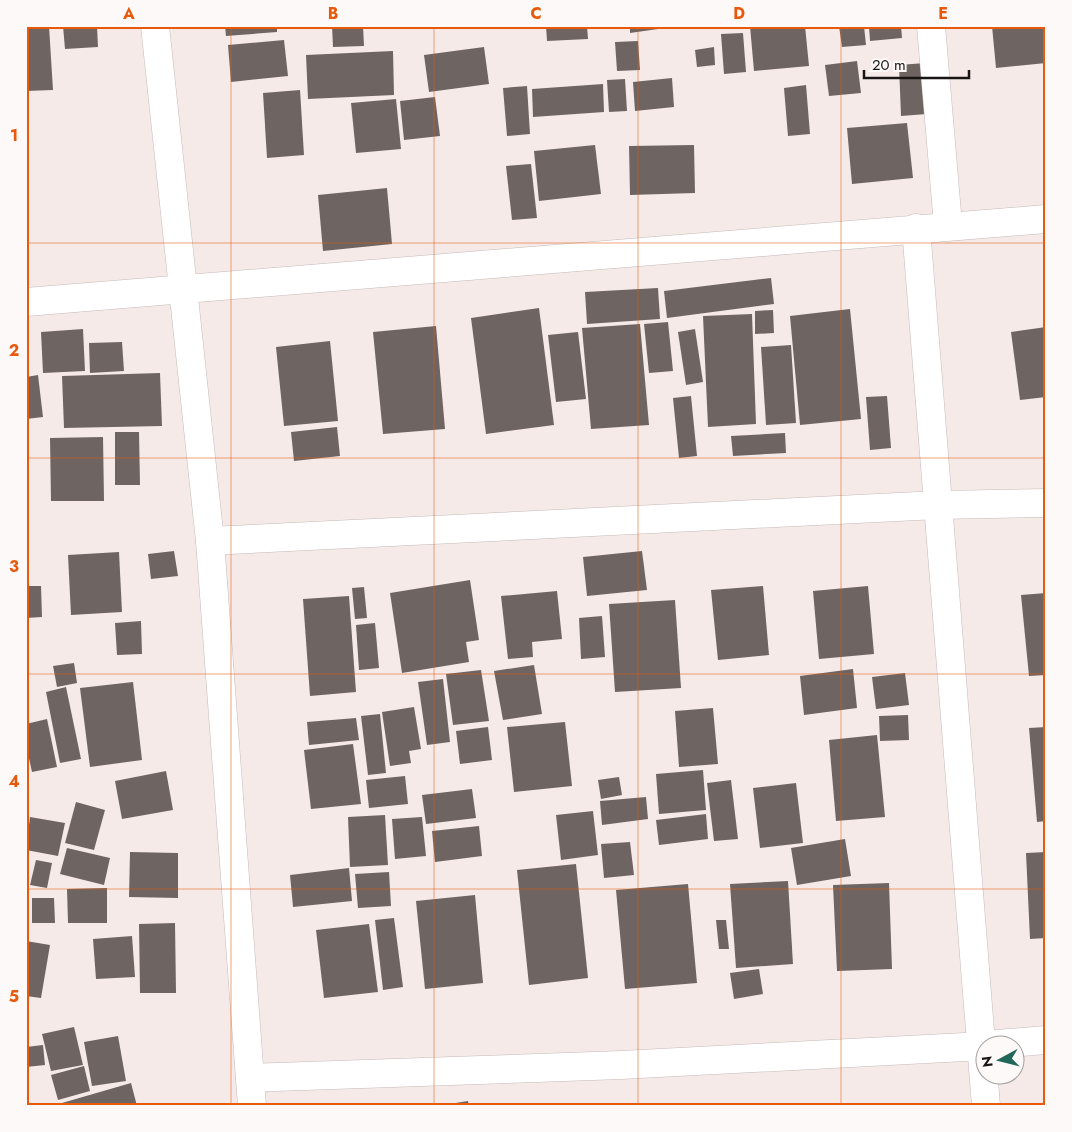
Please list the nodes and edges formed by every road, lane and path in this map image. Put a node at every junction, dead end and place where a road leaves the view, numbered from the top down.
1 (155, 26) edge
2 (931, 26) edge
3 (1046, 219) edge
4 (948, 225) junction
5 (916, 228) junction
6 (184, 288) junction
7 (26, 302) edge
8 (1046, 503) edge
9 (938, 505) junction
10 (210, 541) junction
11 (987, 1034) edge
12 (1046, 1040) edge
13 (1024, 1042) edge
14 (974, 1046) edge
15 (250, 1078) junction
16 (987, 1084) edge
17 (252, 1106) edge
18 (986, 1106) edge

1 - 6 street
2 - 4 street
3 - 4 street
4 - 5 street
5 - 6 street
5 - 9 street
6 - 7 street
6 - 10 street
8 - 9 street
9 - 10 street
9 - 11 street
10 - 15 street
12 - 13 street
14 - 15 street
15 - 17 street
16 - 18 street

